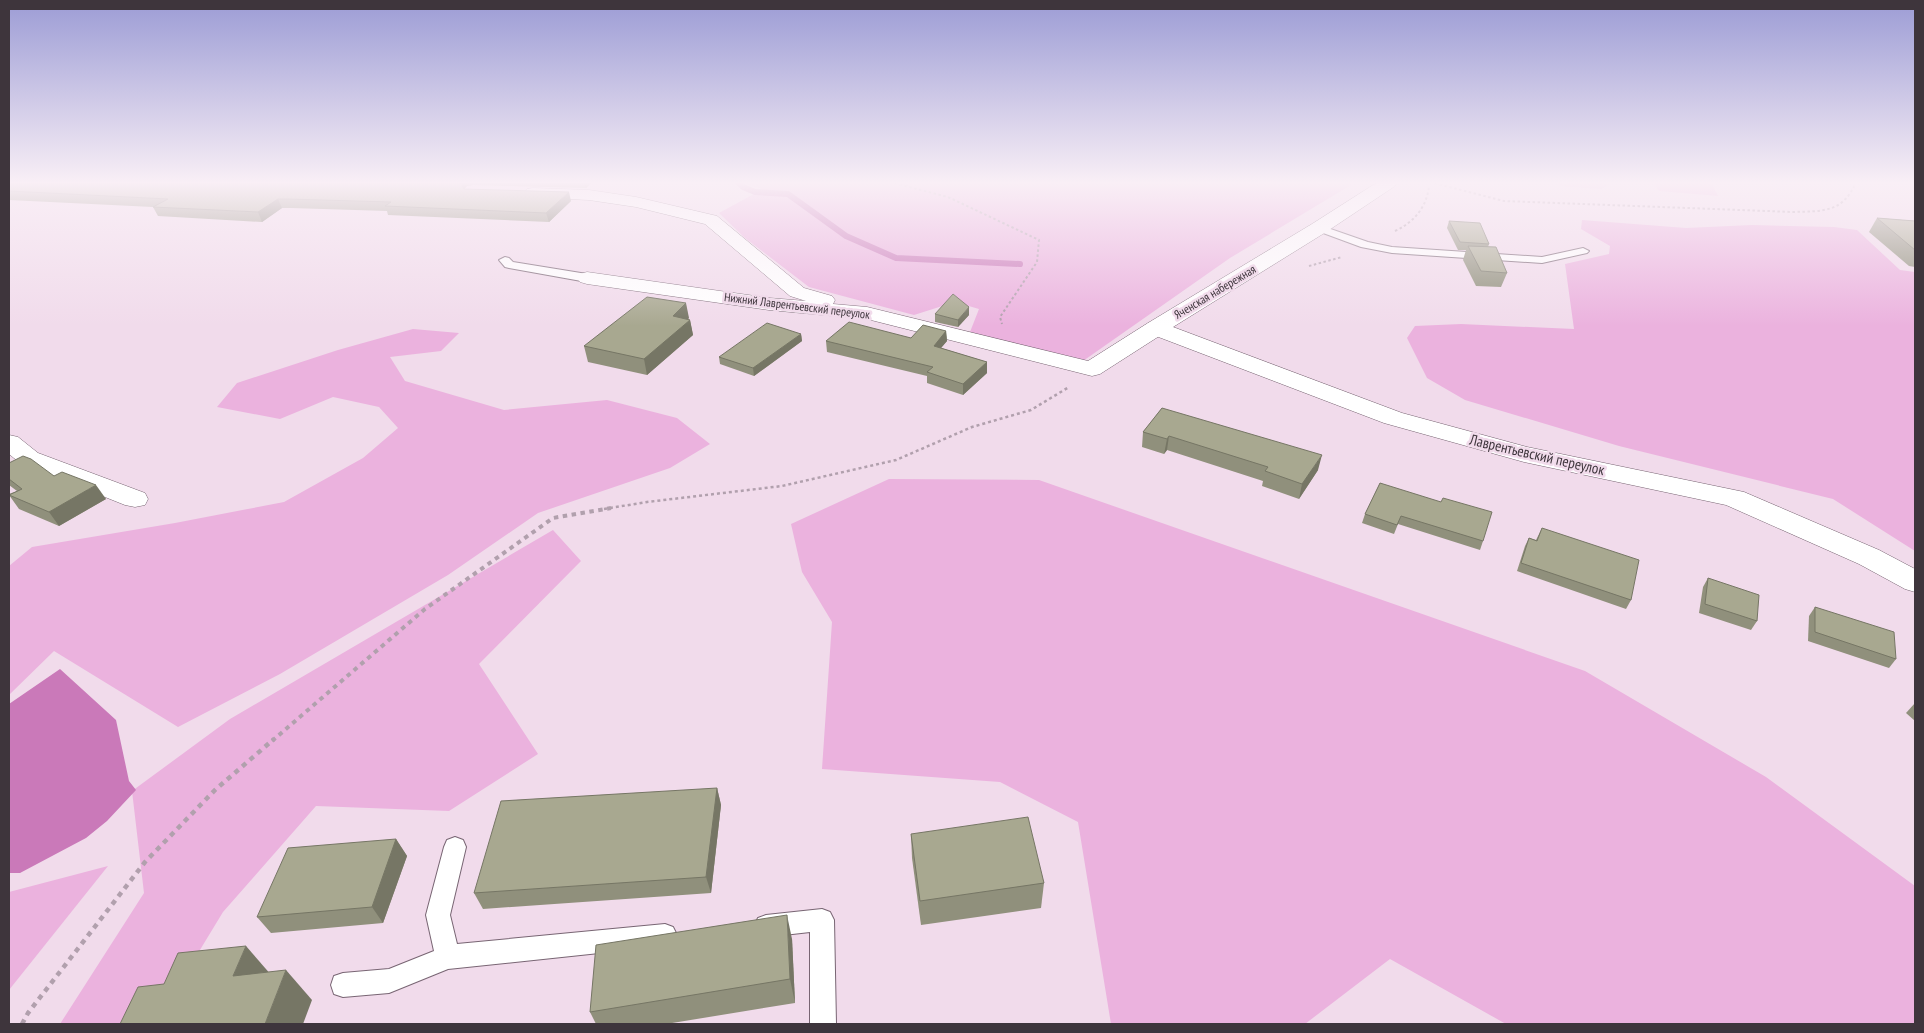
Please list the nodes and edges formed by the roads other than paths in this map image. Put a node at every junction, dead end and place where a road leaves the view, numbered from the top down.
1 (723, 230) edge
2 (1315, 230) edge
3 (1325, 230) edge
4 (1583, 251) dead end
5 (505, 260) dead end
6 (587, 278) joint
7 (867, 313) junction
8 (1156, 328) junction
9 (1092, 369) joint
10 (9, 442) edge
11 (136, 499) dead end
12 (1915, 582) edge
13 (455, 847) dead end
14 (743, 928) edge
15 (684, 934) edge
16 (448, 956) junction
17 (343, 985) dead end
18 (823, 1024) edge

1 - 7 street
2 - 8 street, Яченская набережная
3 - 4 lane
5 - 6 lane
6 - 7 street, Нижний Лаврентьевский переулок
7 - 9 street, Нижний Лаврентьевский переулок
8 - 9 street, Яченская набережная
8 - 12 street, Лаврентьевский переулок
10 - 11 street
13 - 16 lane
14 - 18 lane
15 - 16 lane
16 - 17 lane

